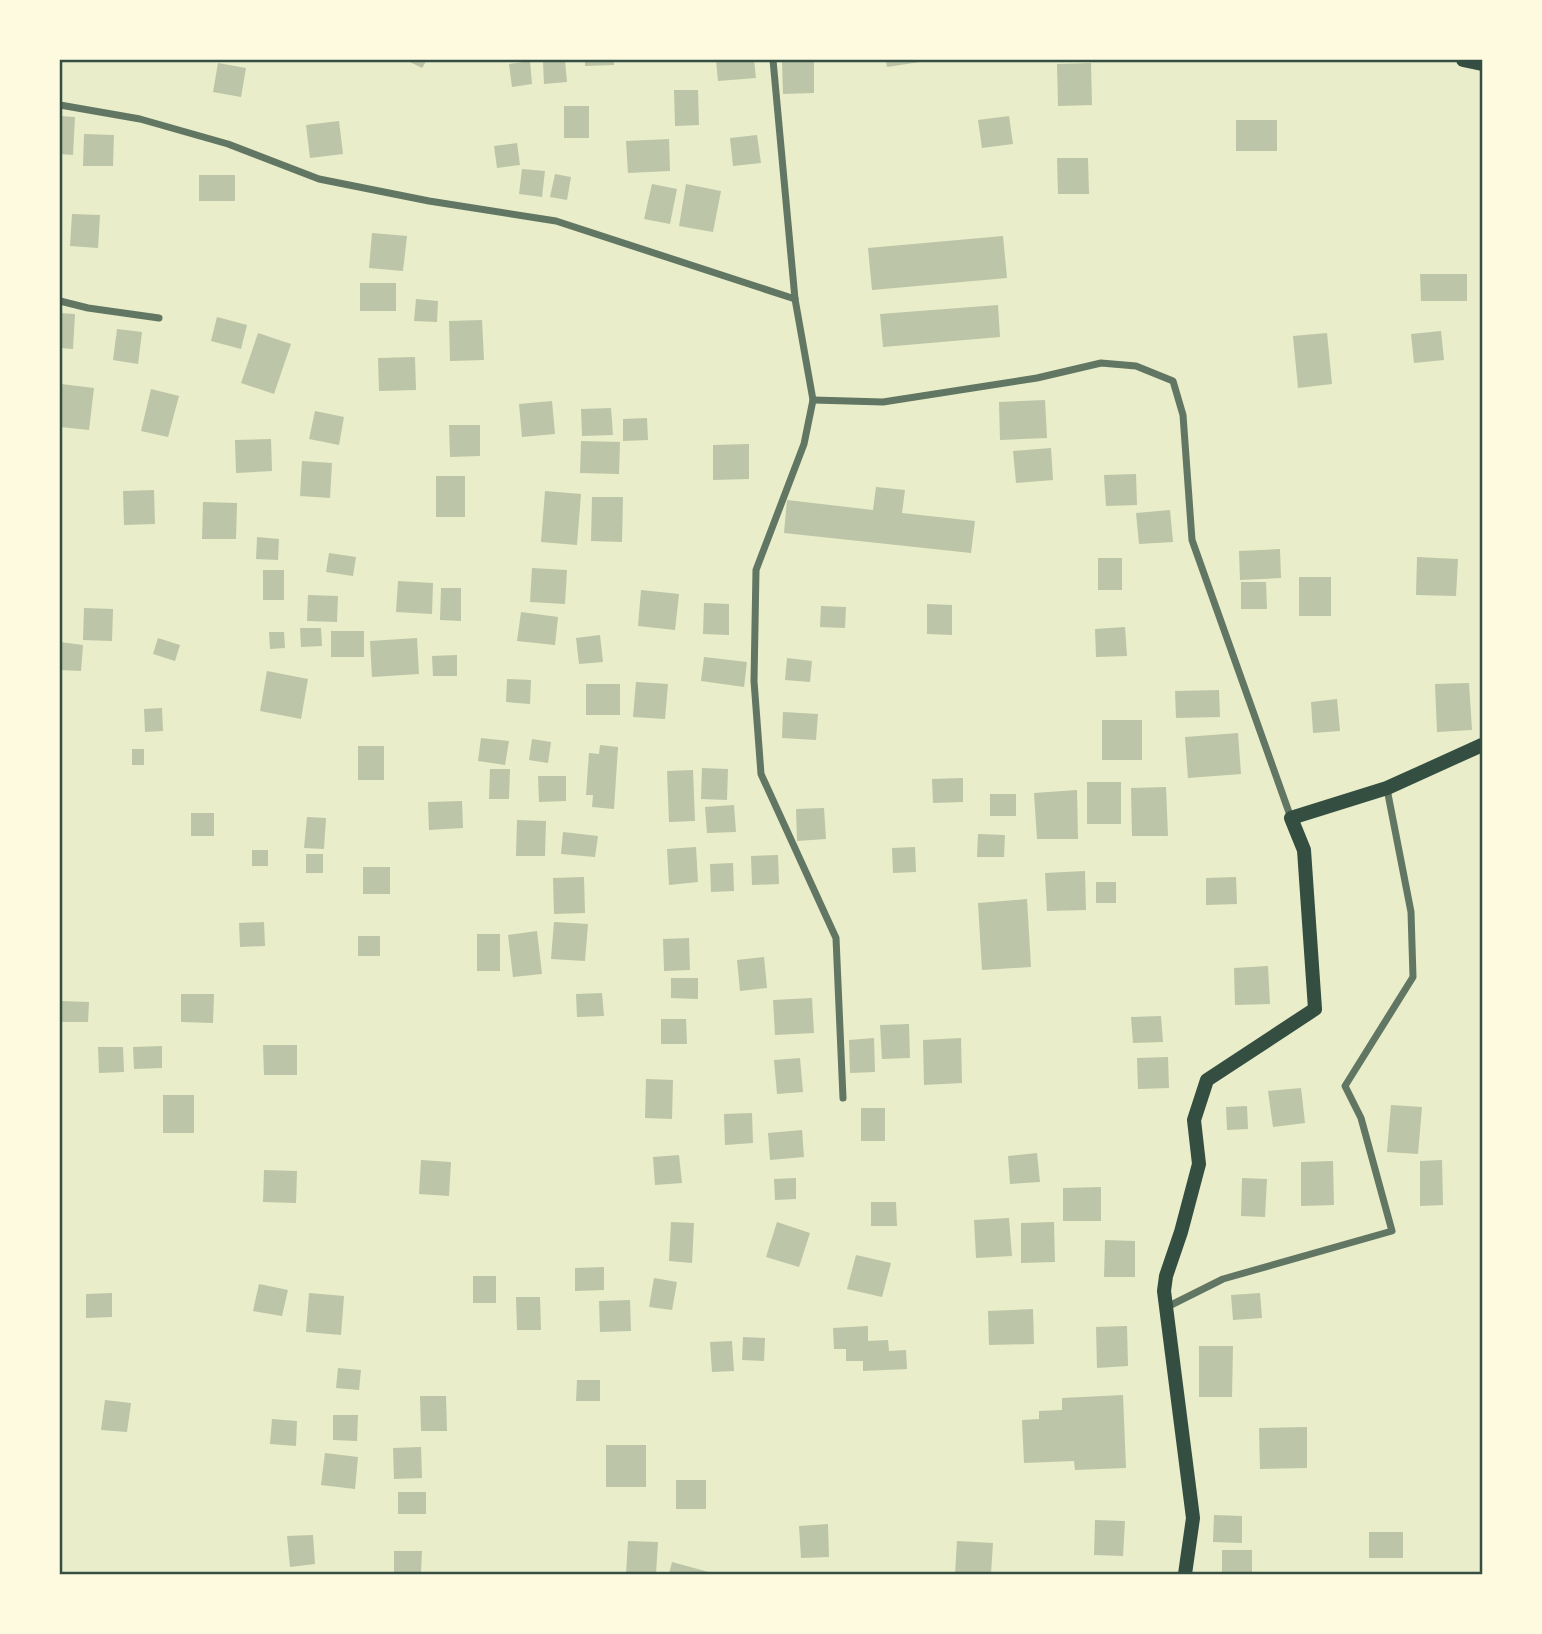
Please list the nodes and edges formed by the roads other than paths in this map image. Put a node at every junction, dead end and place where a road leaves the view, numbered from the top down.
1 (774, 60) edge
2 (1463, 60) edge
3 (1482, 64) edge
4 (60, 105) edge
5 (795, 299) junction
6 (60, 301) edge
7 (159, 318) dead end
8 (813, 400) junction
9 (1482, 745) edge
10 (1387, 788) junction
11 (1291, 818) junction
12 (843, 1098) dead end
13 (1167, 1307) junction
14 (1185, 1574) edge

1 - 5 street
2 - 3 main road
4 - 5 street
5 - 8 street
6 - 7 street
8 - 11 street
8 - 12 street
9 - 10 main road
10 - 11 main road
10 - 13 street
11 - 13 main road
13 - 14 main road

